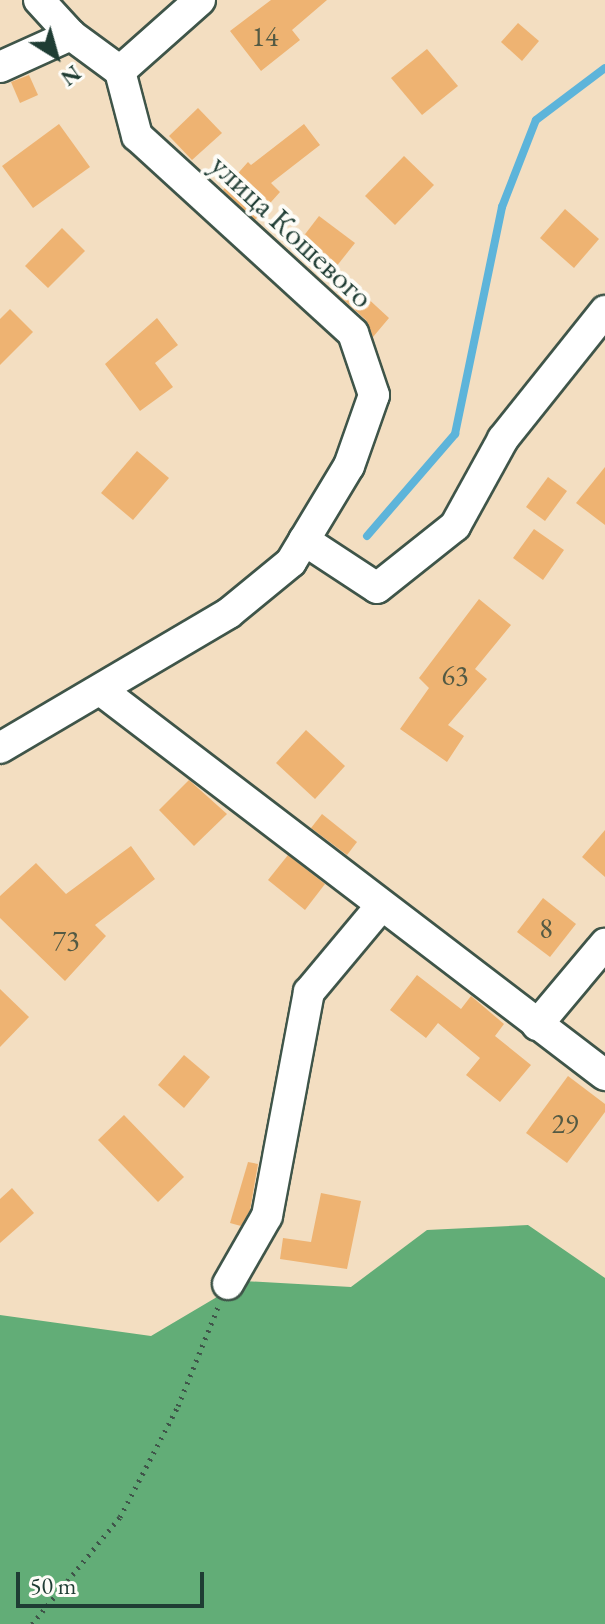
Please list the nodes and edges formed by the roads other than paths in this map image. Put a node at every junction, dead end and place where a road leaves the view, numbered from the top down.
1 (39, 0) edge
2 (200, 0) edge
3 (71, 35) junction
4 (0, 67) edge
5 (120, 71) junction
6 (605, 311) edge
7 (304, 540) junction
8 (102, 691) junction
9 (0, 748) edge
10 (381, 906) junction
11 (605, 944) edge
12 (537, 1025) junction
13 (605, 1075) edge
14 (228, 1284) road end

1 - 3 street
2 - 5 street
3 - 4 street
3 - 5 street
5 - 7 street, улица Кошевого
6 - 7 street
7 - 8 street, улица Кошевого
8 - 9 street, улица Кошевого
8 - 10 street
10 - 12 street
10 - 14 street
11 - 12 street
12 - 13 street

